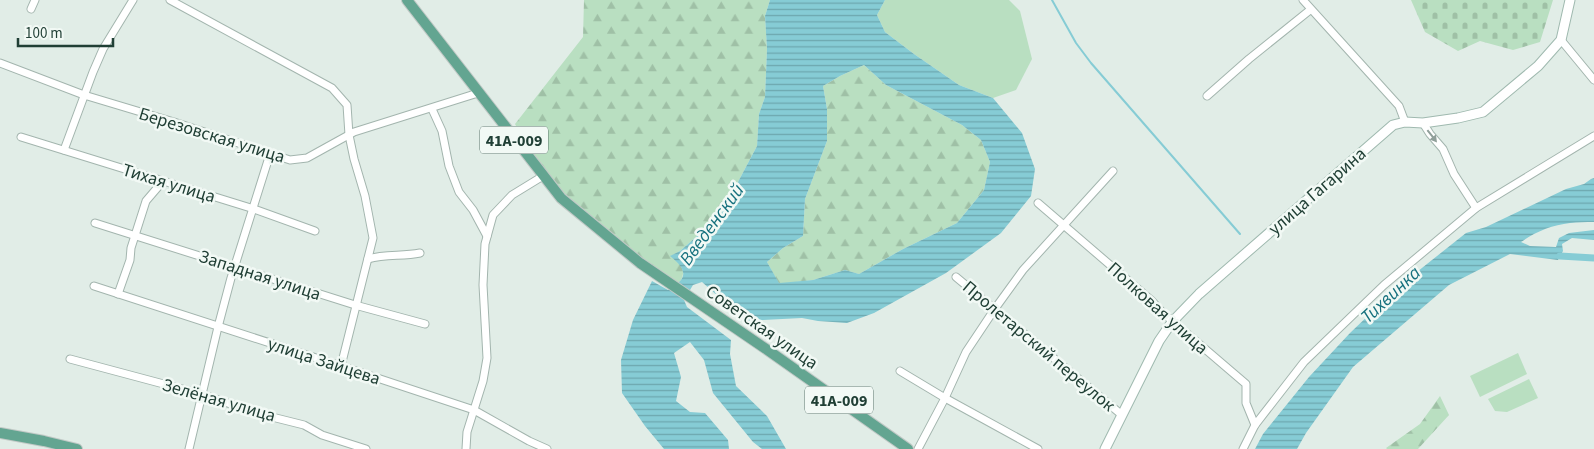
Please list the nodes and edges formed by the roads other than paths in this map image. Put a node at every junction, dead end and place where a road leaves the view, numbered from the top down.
1 (35, 0) edge
2 (133, 0) edge
3 (170, 0) edge
4 (407, 0) edge
5 (1303, 0) edge
6 (1570, 0) edge
7 (31, 10) dead end
8 (1310, 10) junction
9 (1560, 40) junction
10 (0, 63) edge
11 (1594, 80) edge
12 (478, 94) junction
13 (84, 96) junction
14 (1207, 96) dead end
15 (432, 109) junction
16 (1405, 122) junction
17 (1423, 123) junction
18 (349, 134) junction
19 (1594, 136) edge
20 (22, 137) dead end
21 (64, 150) junction
22 (270, 154) junction
23 (1113, 171) dead end
24 (542, 176) junction
25 (162, 181) junction
26 (1038, 203) dead end
27 (1476, 208) junction
28 (254, 209) junction
29 (95, 223) dead end
30 (1064, 225) junction
31 (315, 231) dead end
32 (135, 235) junction
33 (487, 236) junction
34 (420, 253) dead end
35 (368, 259) junction
36 (235, 266) junction
37 (956, 277) dead end
38 (94, 286) dead end
39 (118, 294) junction
40 (355, 305) junction
41 (994, 310) junction
42 (1172, 322) junction
43 (425, 324) dead end
44 (218, 327) junction
45 (70, 359) dead end
46 (341, 366) junction
47 (900, 371) dead end
48 (202, 394) junction
49 (945, 398) junction
50 (474, 410) junction
51 (1122, 415) junction
52 (1255, 425) junction
53 (0, 433) edge
54 (78, 449) edge
55 (189, 449) edge
56 (366, 449) edge
57 (466, 449) edge
58 (547, 449) edge
59 (908, 449) edge
60 (918, 449) edge
61 (1038, 449) edge
62 (1105, 449) edge
63 (1244, 449) edge

1 - 7 street
2 - 13 street
3 - 18 street
4 - 12 main road, Советская улица / 41А-009
5 - 8 street
6 - 9 street
8 - 14 street
8 - 16 street
9 - 11 street
9 - 17 street
10 - 13 street, Березовская улица
12 - 15 street, Березовская улица
12 - 24 main road, Советская улица / 41А-009
13 - 21 street
13 - 22 street, Березовская улица
15 - 18 street, Березовская улица
15 - 33 street
16 - 17 street
16 - 42 street, улица Гагарина
17 -> 27 street
18 - 22 street, Березовская улица
18 - 35 street
19 - 27 street
20 - 21 street, Тихая улица
21 - 25 street, Тихая улица
22 - 28 street
23 - 30 street
24 - 33 street
24 - 59 main road, Советская улица / 41А-009
25 - 28 street, Тихая улица
25 - 32 street
26 - 30 street, Полковая улица
27 - 52 street
28 - 31 street, Тихая улица
28 - 36 street
29 - 32 street, Западная улица
30 - 41 street
30 - 42 street, Полковая улица
32 - 36 street, Западная улица
32 - 39 street
33 - 50 street
34 - 35 street
35 - 40 street
36 - 40 street, Западная улица
36 - 44 street
37 - 41 street, Пролетарский переулок
38 - 39 street, улица Зайцева
39 - 44 street, улица Зайцева
40 - 43 street, Западная улица
40 - 46 street
41 - 49 street
41 - 51 street, Пролетарский переулок
42 - 51 street, улица Гагарина
42 - 52 street, Полковая улица
44 - 46 street, улица Зайцева
44 - 48 street
45 - 48 street, Зелёная улица
46 - 50 street, улица Зайцева
47 - 49 street
48 - 55 street
48 - 56 street, Зелёная улица
49 - 60 street
49 - 61 street
50 - 57 street
50 - 58 street, улица Зайцева
51 - 62 street, улица Гагарина
52 - 63 street
53 - 54 main road

